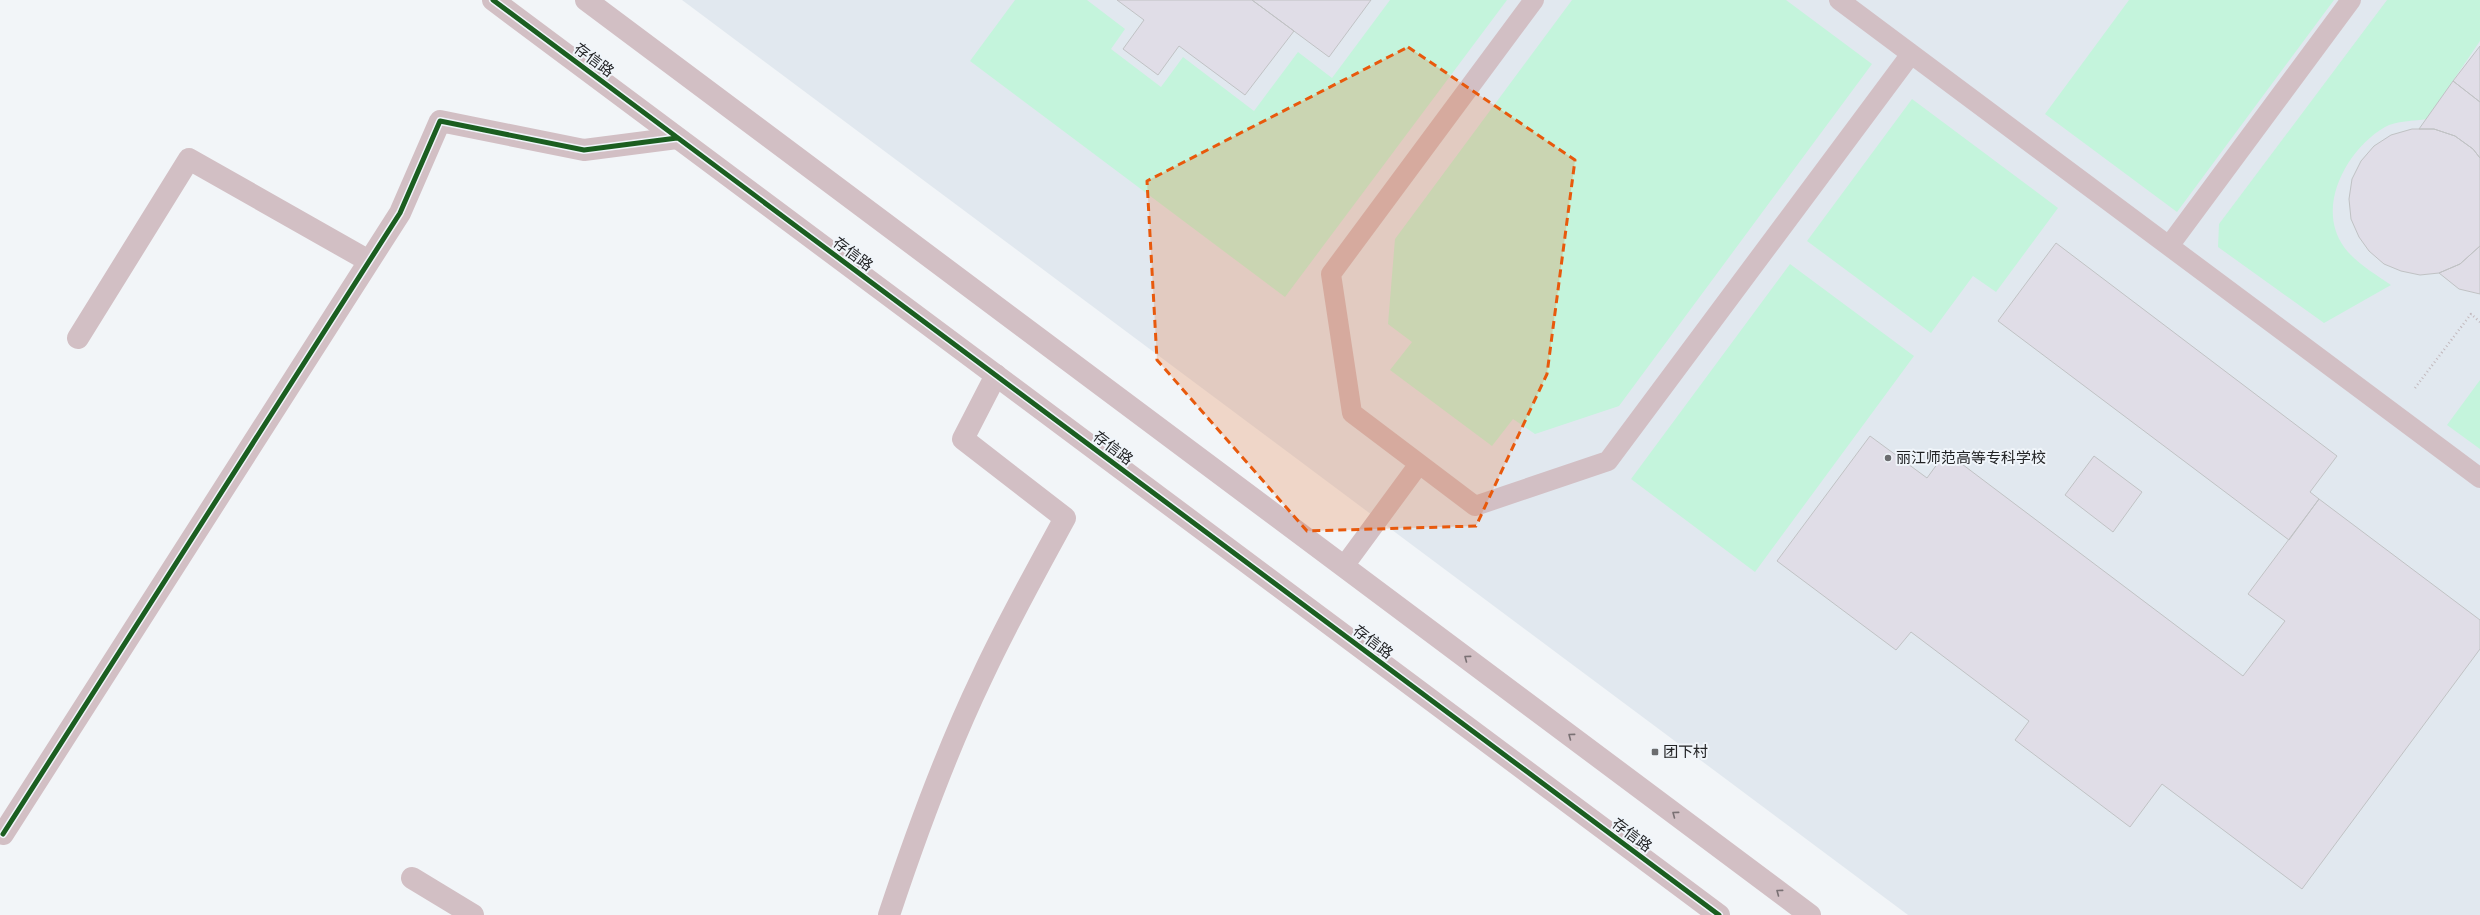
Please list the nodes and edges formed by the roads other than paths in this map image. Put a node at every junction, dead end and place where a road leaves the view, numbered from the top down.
1 (493, 0) edge
2 (586, 0) edge
3 (1534, 0) edge
4 (1839, 0) edge
5 (2351, 0) edge
6 (1911, 54) junction
7 (677, 138) junction
8 (2169, 246) junction
9 (369, 261) junction
10 (78, 338) dead end
11 (996, 375) junction
12 (1419, 464) junction
13 (2480, 478) edge
14 (1344, 566) junction
15 (3, 834) dead end
16 (412, 878) dead end
17 (473, 915) edge
18 (889, 915) edge
19 (1719, 915) edge
20 (1810, 915) edge

1 - 7 street, 存信路
2 - 14 street
3 - 12 lane
4 - 6 lane
5 - 8 lane
6 - 8 lane
6 - 12 lane
7 - 9 street
7 - 11 street, 存信路
8 - 13 lane
9 - 10 street
9 - 15 street
11 - 18 street
11 - 19 street, 存信路
12 - 14 lane
20 -> 14 street
16 - 17 street

